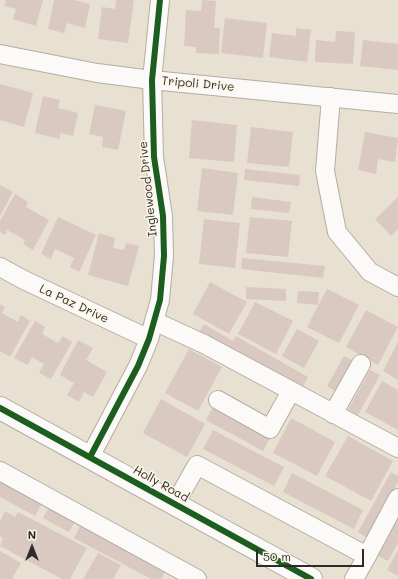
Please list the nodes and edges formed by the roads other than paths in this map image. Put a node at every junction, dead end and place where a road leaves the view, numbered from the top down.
1 (160, 0) edge
2 (0, 54) edge
3 (152, 80) junction
4 (331, 96) junction
5 (398, 104) edge
6 (0, 267) edge
7 (398, 287) edge
8 (154, 321) junction
9 (149, 339) junction
10 (361, 364) dead end
11 (291, 391) junction
12 (218, 400) dead end
13 (0, 408) edge
14 (333, 414) junction
15 (398, 448) edge
16 (90, 457) junction
17 (0, 471) edge
18 (398, 498) edge
19 (175, 504) junction
20 (367, 556) junction
21 (190, 577) edge
22 (311, 579) edge
23 (354, 579) edge

1 - 3 street, Inglewood Drive
2 - 3 street, Tripoli Drive
3 - 4 street, Tripoli Drive
3 - 8 street, Inglewood Drive
4 - 5 street, Tripoli Drive
4 - 7 street
6 - 9 street, La Paz Drive
8 - 9 street, Inglewood Drive
8 - 11 street
9 - 16 street, Inglewood Drive
10 - 14 street
11 - 12 street
11 - 14 street
13 - 16 main road, Holly Road
14 - 15 street
16 - 19 main road, Holly Road
17 - 21 street
18 - 20 street
19 - 20 street
19 - 22 main road, Holly Road
20 - 23 street

